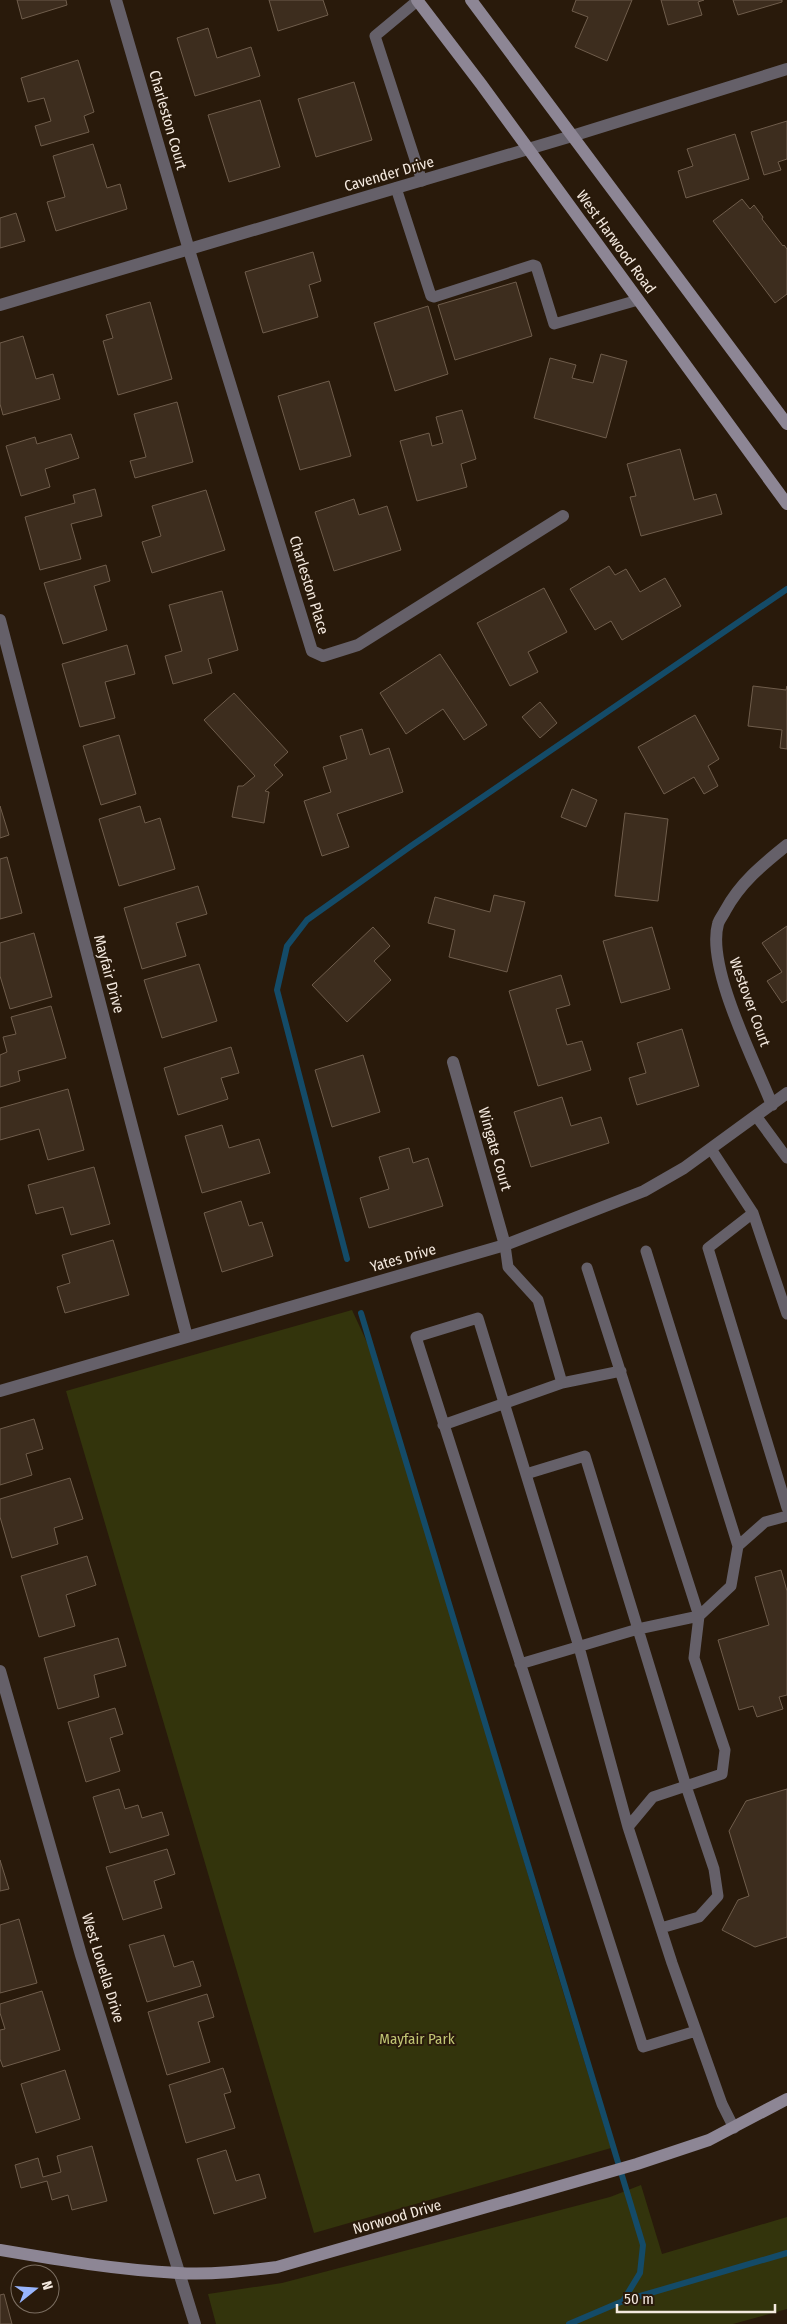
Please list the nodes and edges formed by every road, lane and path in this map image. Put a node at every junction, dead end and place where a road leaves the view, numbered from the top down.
1 (116, 0) edge
2 (417, 0) edge
3 (471, 0) edge
4 (787, 69) edge
5 (572, 136) junction
6 (529, 149) junction
7 (422, 181) junction
8 (396, 188) junction
9 (190, 250) junction
10 (638, 300) junction
11 (0, 306) edge
12 (787, 424) edge
13 (787, 504) edge
14 (564, 516) dead end
15 (0, 620) edge
16 (787, 845) edge
17 (453, 1062) dead end
18 (787, 1093) edge
19 (772, 1105) junction
20 (756, 1116) junction
21 (711, 1149) junction
22 (787, 1158) edge
23 (753, 1213) junction
24 (505, 1245) junction
25 (646, 1251) dead end
26 (587, 1268) dead end
27 (787, 1314) edge
28 (187, 1337) junction
29 (621, 1371) junction
30 (562, 1383) junction
31 (0, 1391) edge
32 (503, 1404) junction
33 (443, 1425) junction
34 (526, 1474) junction
35 (787, 1508) edge
36 (787, 1516) edge
37 (738, 1546) junction
38 (699, 1616) junction
39 (638, 1629) junction
40 (579, 1646) junction
41 (520, 1664) junction
42 (0, 1671) edge
43 (686, 1786) junction
44 (628, 1827) junction
45 (661, 1928) junction
46 (696, 2031) junction
47 (787, 2099) edge
48 (734, 2128) junction
49 (0, 2250) edge
50 (179, 2273) junction
51 (195, 2324) edge

1 - 9 street, Charleston Court
2 - 6 main road, West Harwood Road
2 - 7 lane
3 - 5 main road, West Harwood Road
4 - 5 street, Cavender Drive
5 - 6 street, Cavender Drive
5 - 12 main road, West Harwood Road
6 - 7 street, Cavender Drive
6 - 10 main road, West Harwood Road
7 - 8 street, Cavender Drive
8 - 9 street, Cavender Drive
8 - 10 lane
9 - 11 street, Cavender Drive
9 - 14 street, Charleston Place
10 - 13 main road, West Harwood Road
15 - 28 street, Mayfair Drive
16 - 19 street, Westover Court
17 - 24 street, Wingate Court
18 - 19 street, Yates Drive
19 - 20 street, Yates Drive
20 - 21 street, Yates Drive
20 - 22 lane
21 - 23 lane
21 - 24 street, Yates Drive
23 - 27 lane
23 - 35 lane
24 - 28 street, Yates Drive
24 - 30 lane
25 - 37 lane
26 - 29 lane
28 - 31 street, Yates Drive
29 - 30 lane
29 - 38 lane
30 - 32 lane
32 - 33 lane
32 - 33 lane
32 - 34 lane
33 - 41 lane
34 - 39 lane
34 - 40 lane
36 - 37 lane
37 - 38 lane
38 - 39 lane
38 - 43 lane
39 - 40 lane
39 - 43 lane
40 - 41 lane
40 - 44 lane
41 - 46 lane
42 - 50 street, West Louella Drive
43 - 44 lane
43 - 45 lane
44 - 45 lane
45 - 46 lane
46 - 48 lane
47 - 48 main road, Norwood Drive
48 - 50 main road, Norwood Drive
49 - 50 main road, Norwood Drive
50 - 51 street, West Louella Drive

